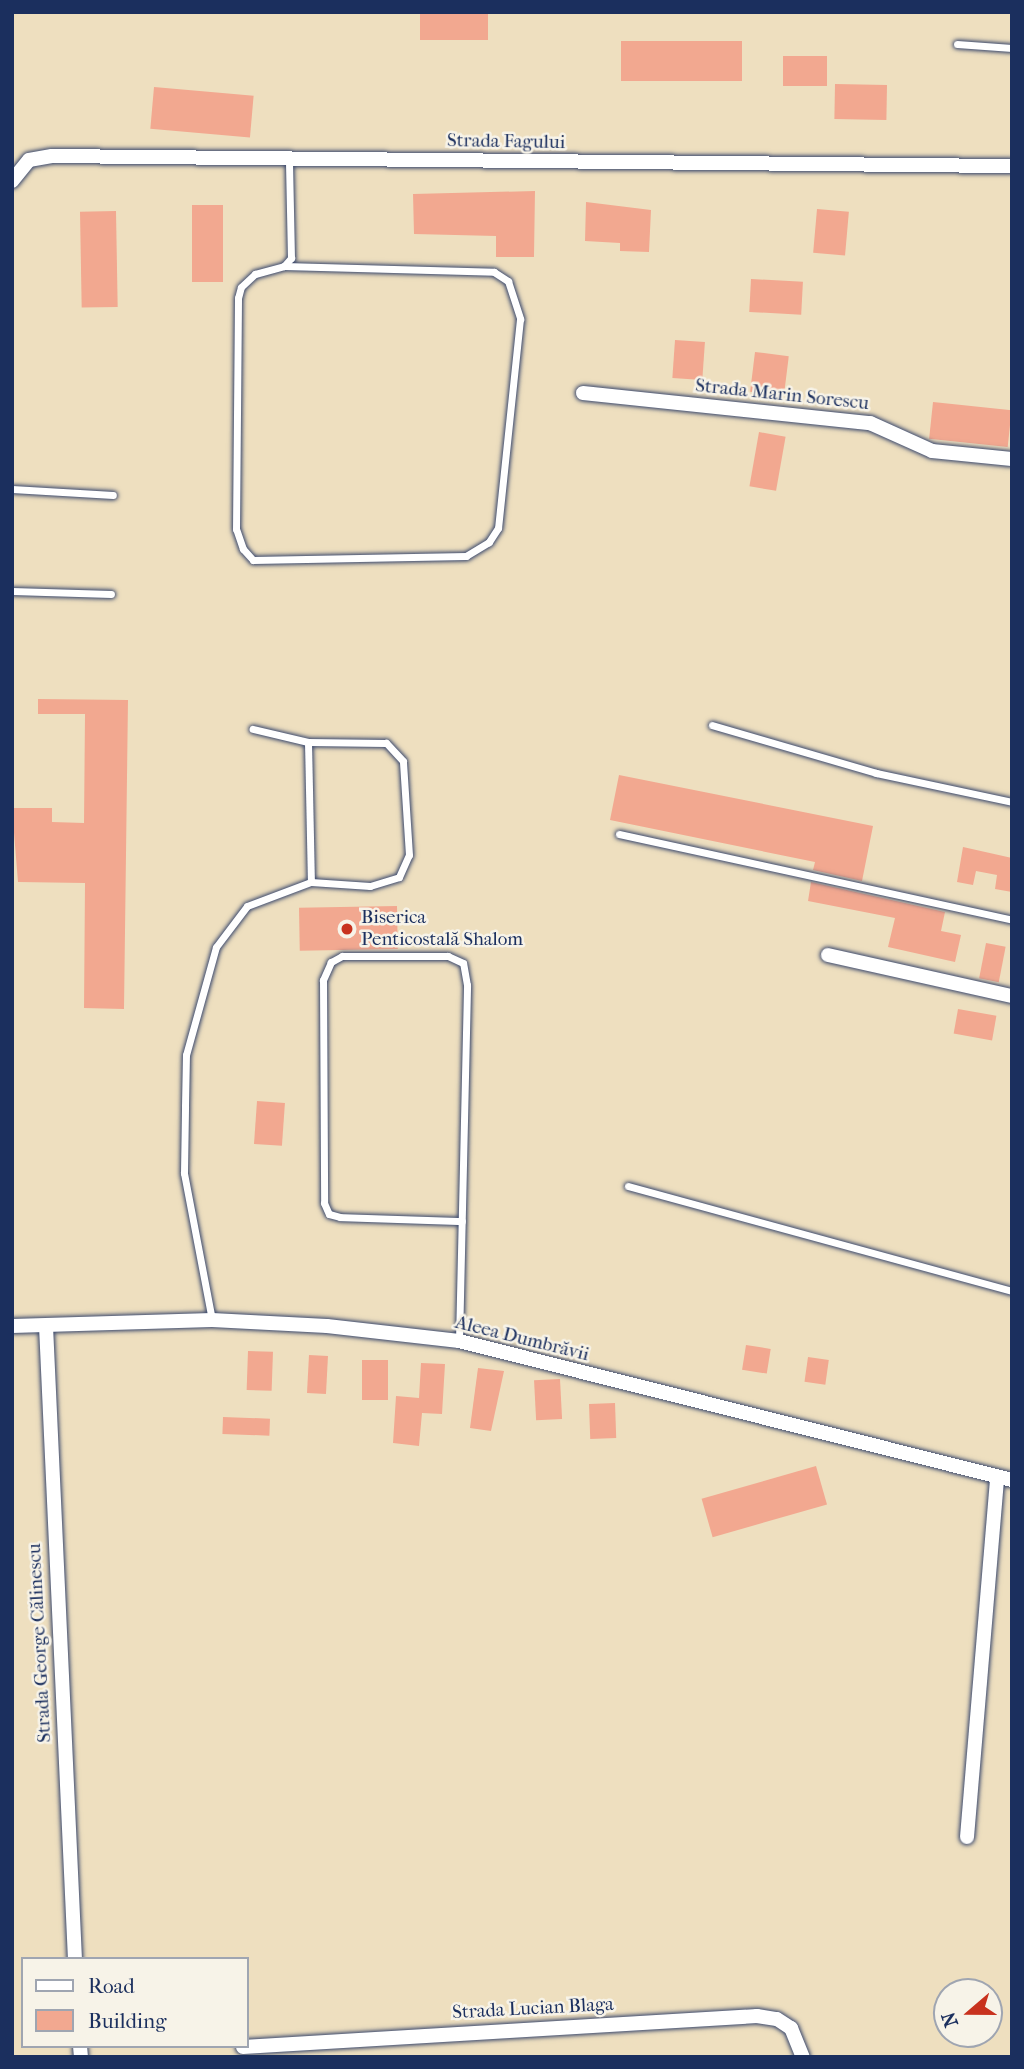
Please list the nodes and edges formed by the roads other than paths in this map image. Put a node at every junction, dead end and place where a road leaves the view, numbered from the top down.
1 (957, 44) dead end
2 (1012, 48) edge
3 (289, 158) junction
4 (1012, 166) edge
5 (12, 181) edge
6 (284, 266) junction
7 (583, 393) dead end
8 (1012, 459) edge
9 (12, 489) edge
10 (113, 495) dead end
11 (12, 591) edge
12 (111, 594) dead end
13 (712, 725) dead end
14 (253, 729) dead end
15 (308, 742) junction
16 (1012, 802) edge
17 (619, 834) dead end
18 (311, 882) junction
19 (1012, 920) edge
20 (828, 955) dead end
21 (1012, 996) edge
22 (628, 1186) dead end
23 (462, 1221) junction
24 (1012, 1291) edge
25 (212, 1320) junction
26 (12, 1326) edge
27 (46, 1326) junction
28 (459, 1341) junction
29 (1004, 1478) edge
30 (967, 1837) dead end
31 (75, 1957) edge
32 (248, 2047) edge
33 (803, 2057) edge

1 - 2 lane
3 - 4 street, Strada Fagului
3 - 5 street, Strada Fagului
3 - 6 lane
6 - 6 lane
7 - 8 street, Strada Marin Sorescu
9 - 10 lane
11 - 12 lane
13 - 16 lane
14 - 15 lane
15 - 18 lane
15 - 18 lane
17 - 19 lane
18 - 25 lane
20 - 21 street
22 - 24 lane
23 - 23 lane
23 - 28 lane
25 - 27 street, Aleea Dumbrăvii
25 - 28 street, Aleea Dumbrăvii
26 - 27 street, Aleea Dumbrăvii
27 - 31 street, Strada George Călinescu
28 - 29 street, Aleea Dumbrăvii
29 - 30 street
32 - 33 street, Strada Lucian Blaga

